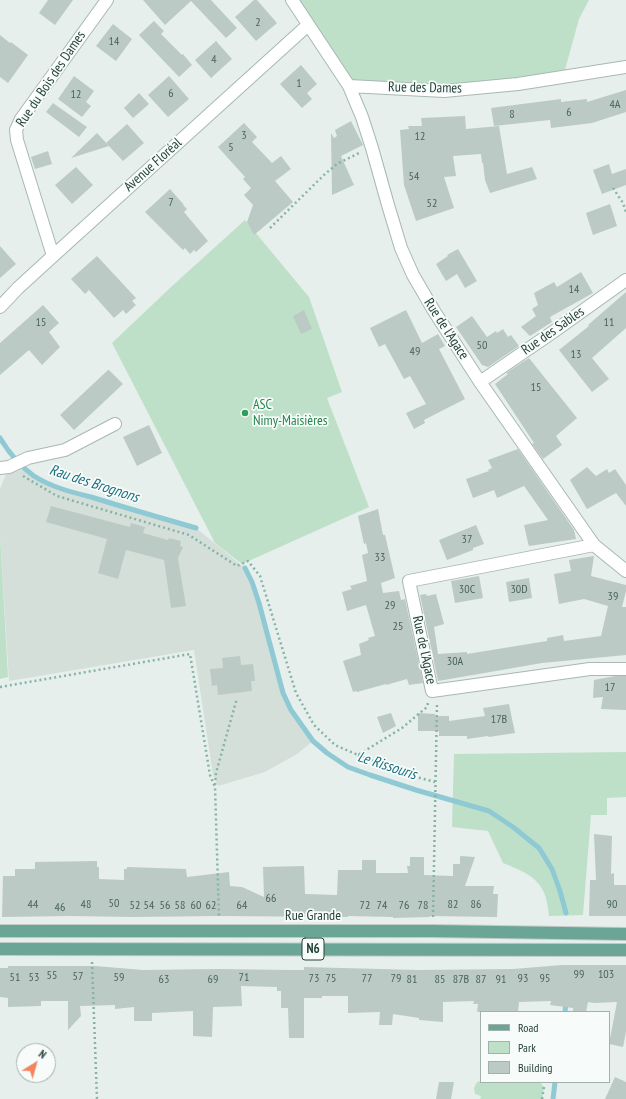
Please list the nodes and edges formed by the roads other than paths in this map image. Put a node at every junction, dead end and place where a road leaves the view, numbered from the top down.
1 (107, 0) edge
2 (292, 0) edge
3 (308, 25) junction
4 (626, 67) edge
5 (349, 86) junction
6 (52, 256) junction
7 (626, 280) edge
8 (0, 307) edge
9 (480, 382) junction
10 (115, 424) dead end
11 (4, 467) edge
12 (594, 545) junction
13 (625, 569) edge
14 (626, 669) edge
15 (0, 930) edge
16 (626, 934) edge
17 (0, 949) edge
18 (626, 950) edge

1 - 6 street, Rue du Bois des Dames
2 - 3 street
3 - 5 street
3 - 6 street, Avenue Floréal
4 - 5 street, Rue des Dames
5 - 9 street, Rue de l'Agace
6 - 8 street, Avenue Floréal
7 - 9 street, Rue des Sables
9 - 12 street, Rue de l'Agace
10 - 11 street
12 - 13 street, Rue de l'Agace
12 - 14 street, Rue de l'Agace
15 - 16 main road, Rue Grande / N6
17 - 18 main road, N6

